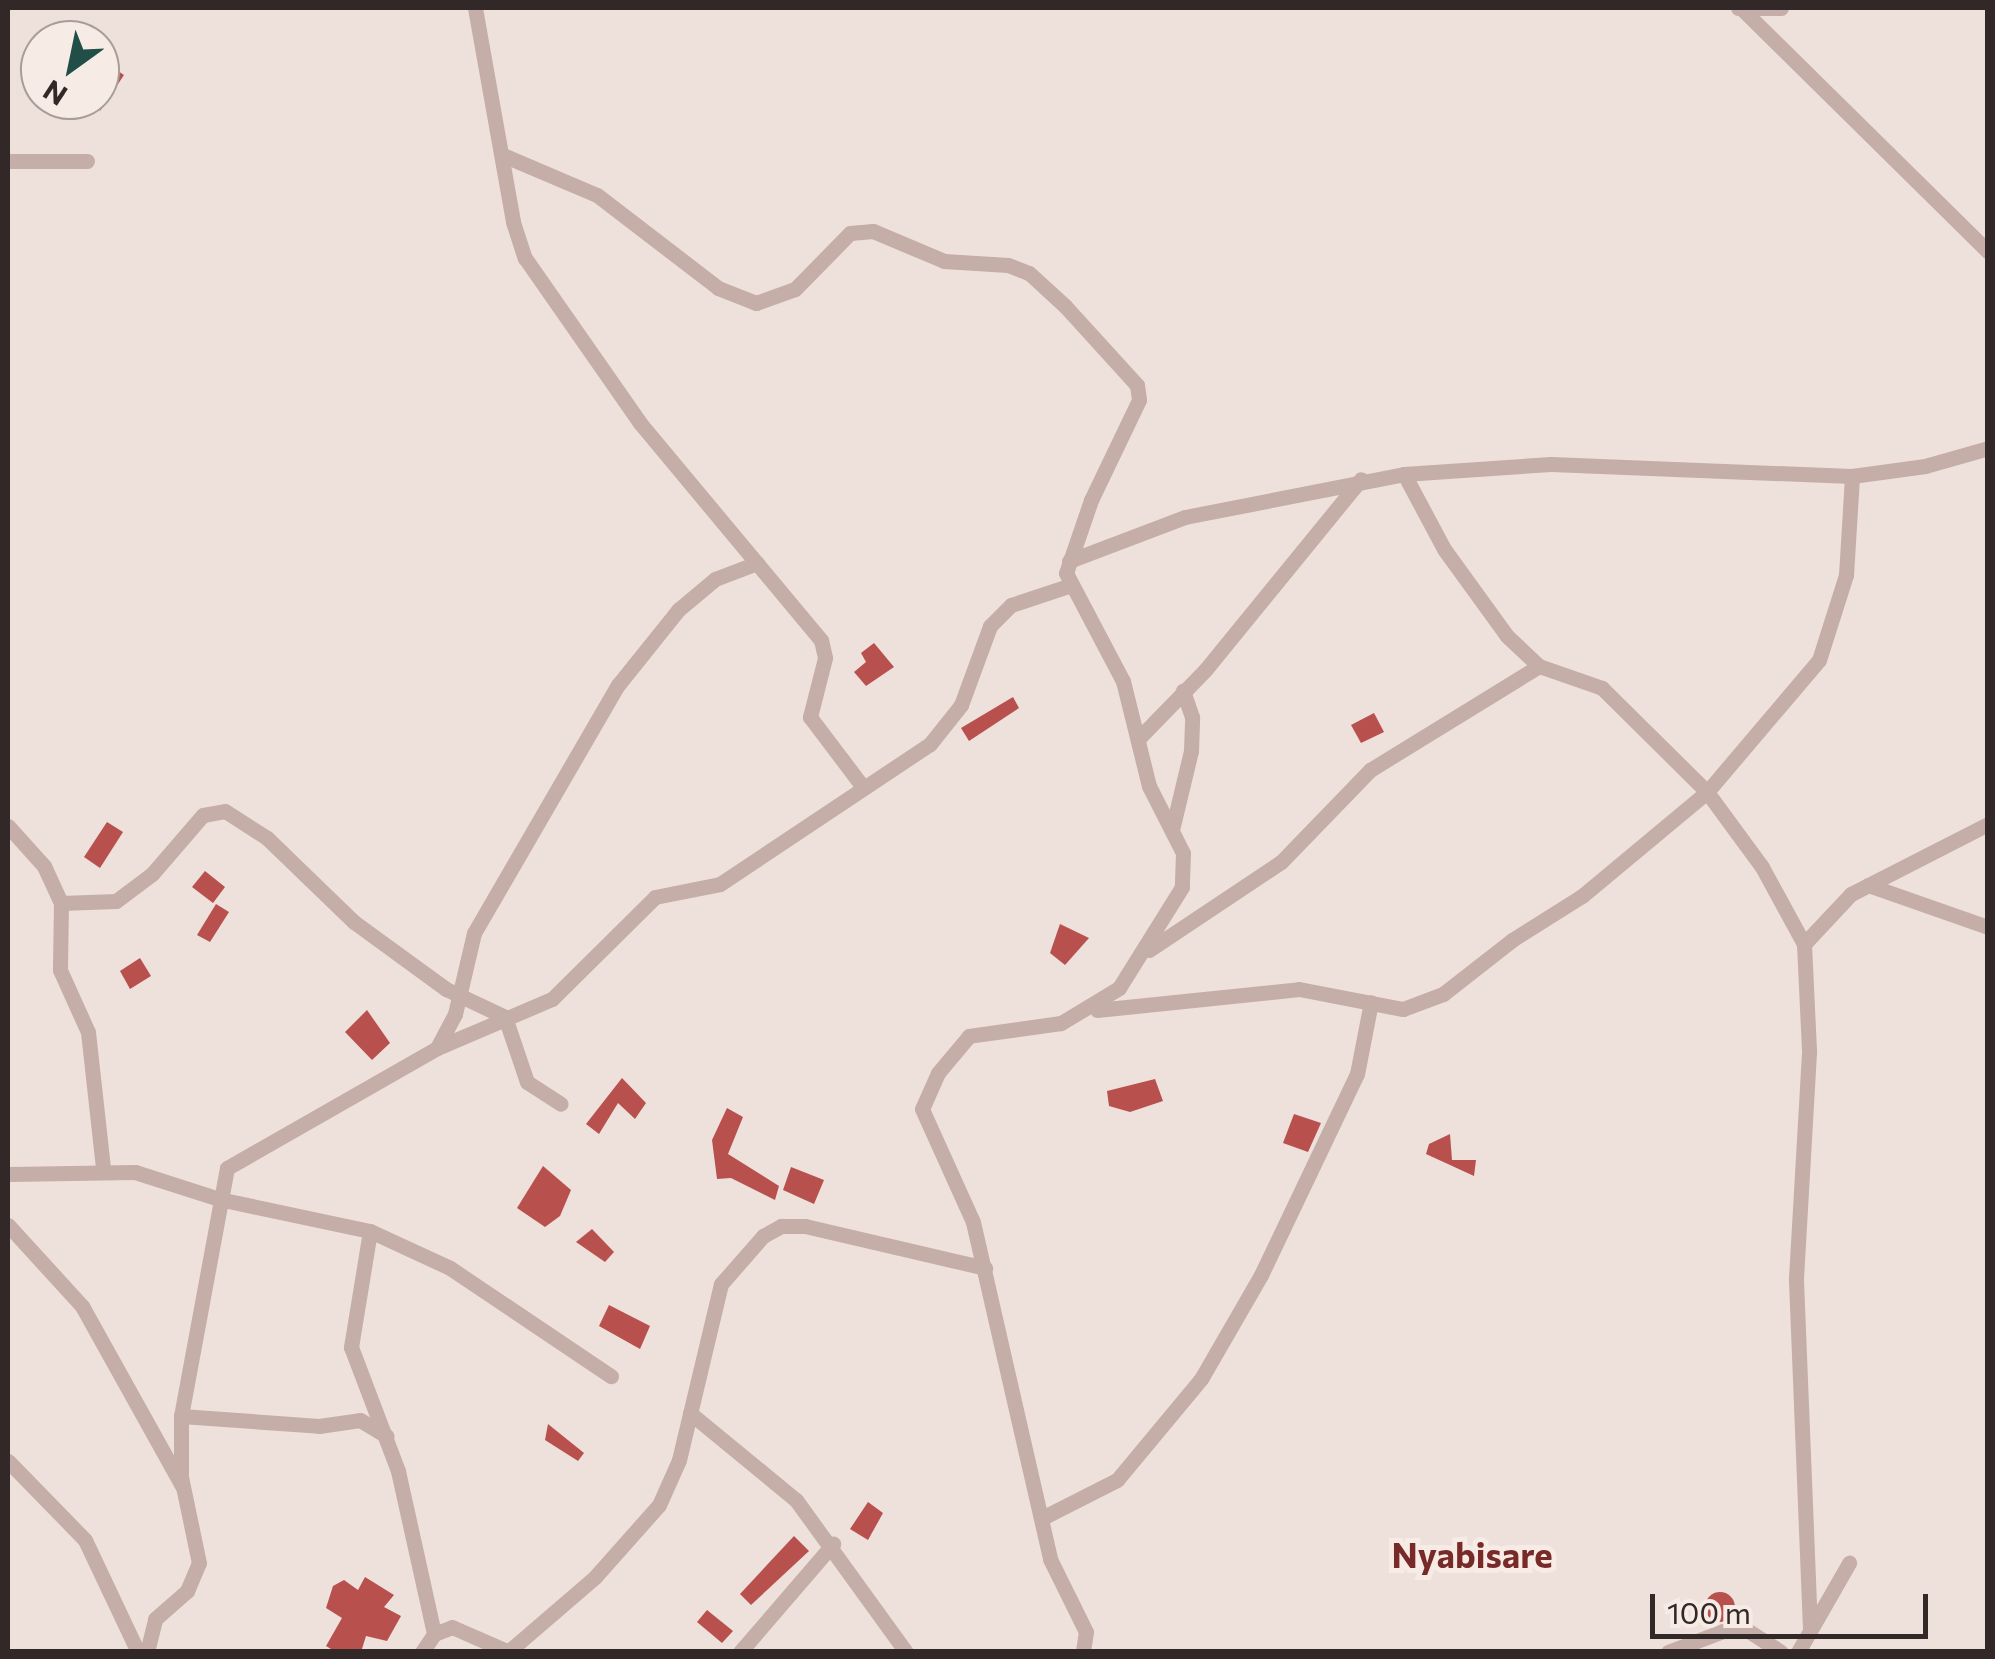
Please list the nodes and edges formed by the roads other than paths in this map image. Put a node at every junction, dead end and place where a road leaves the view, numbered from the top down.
1 (475, 8) edge
2 (1740, 8) edge
3 (1780, 8) edge
4 (505, 156) junction
5 (8, 160) edge
6 (87, 161) dead end
7 (1988, 252) edge
8 (1984, 450) edge
9 (1988, 468) edge
10 (1404, 474) junction
11 (1852, 476) junction
12 (1361, 479) junction
13 (1068, 561) junction
14 (757, 563) junction
15 (1068, 586) junction
16 (1539, 666) junction
17 (1184, 691) junction
18 (1139, 738) junction
19 (863, 787) junction
20 (1708, 792) junction
21 (1988, 824) edge
22 (8, 826) edge
23 (1172, 830) junction
24 (1868, 885) junction
25 (61, 904) junction
26 (1988, 926) edge
27 (1804, 944) junction
28 (1146, 952) junction
29 (459, 995) junction
30 (1371, 1002) junction
31 (1088, 1011) junction
32 (505, 1018) junction
33 (437, 1048) junction
34 (561, 1104) dead end
35 (104, 1168) junction
36 (8, 1174) edge
37 (219, 1199) junction
38 (8, 1225) edge
39 (370, 1230) junction
40 (985, 1268) junction
41 (612, 1376) dead end
42 (690, 1413) junction
43 (182, 1416) junction
44 (387, 1436) junction
45 (8, 1460) edge
46 (183, 1487) junction
47 (1042, 1518) junction
48 (833, 1544) junction
49 (1848, 1563) dead end
50 (1810, 1629) junction
51 (434, 1634) junction
52 (509, 1651) edge
53 (138, 1652) edge
54 (147, 1652) edge
55 (422, 1652) edge
56 (740, 1652) edge
57 (906, 1652) edge
58 (1083, 1652) edge
59 (1668, 1652) edge
60 (1781, 1652) edge
61 (1798, 1652) edge

1 - 4 street
2 - 3 street
2 - 7 street
4 - 13 street
4 - 14 street
5 - 6 street
8 - 9 street
8 - 11 street
10 - 11 street
10 - 12 street
10 - 16 street
11 - 20 street
12 - 13 street
12 - 17 street
13 - 15 street
14 - 19 street
14 - 29 street
15 - 18 street
15 - 19 street
16 - 20 street
16 - 28 street
17 - 18 street
17 - 23 street
18 - 23 street
19 - 32 street
20 - 27 street
20 - 30 street
21 - 24 street
22 - 25 street
23 - 28 street
24 - 26 street
24 - 27 street
25 - 29 street
25 - 35 street
27 - 50 street
28 - 31 street
29 - 32 street
29 - 33 street
30 - 31 street
30 - 47 street
31 - 40 street
32 - 33 street
32 - 34 street
33 - 37 street
35 - 36 street
35 - 37 street
37 - 39 street
37 - 43 street
38 - 46 street
39 - 41 street
39 - 44 street
40 - 42 street
40 - 47 street
42 - 48 street
42 - 52 street
43 - 44 street
43 - 46 street
44 - 51 street
45 - 53 street
46 - 54 street
47 - 58 street
48 - 56 street
48 - 57 street
49 - 50 street
50 - 61 street
51 - 52 street
51 - 55 street
59 - 60 street

